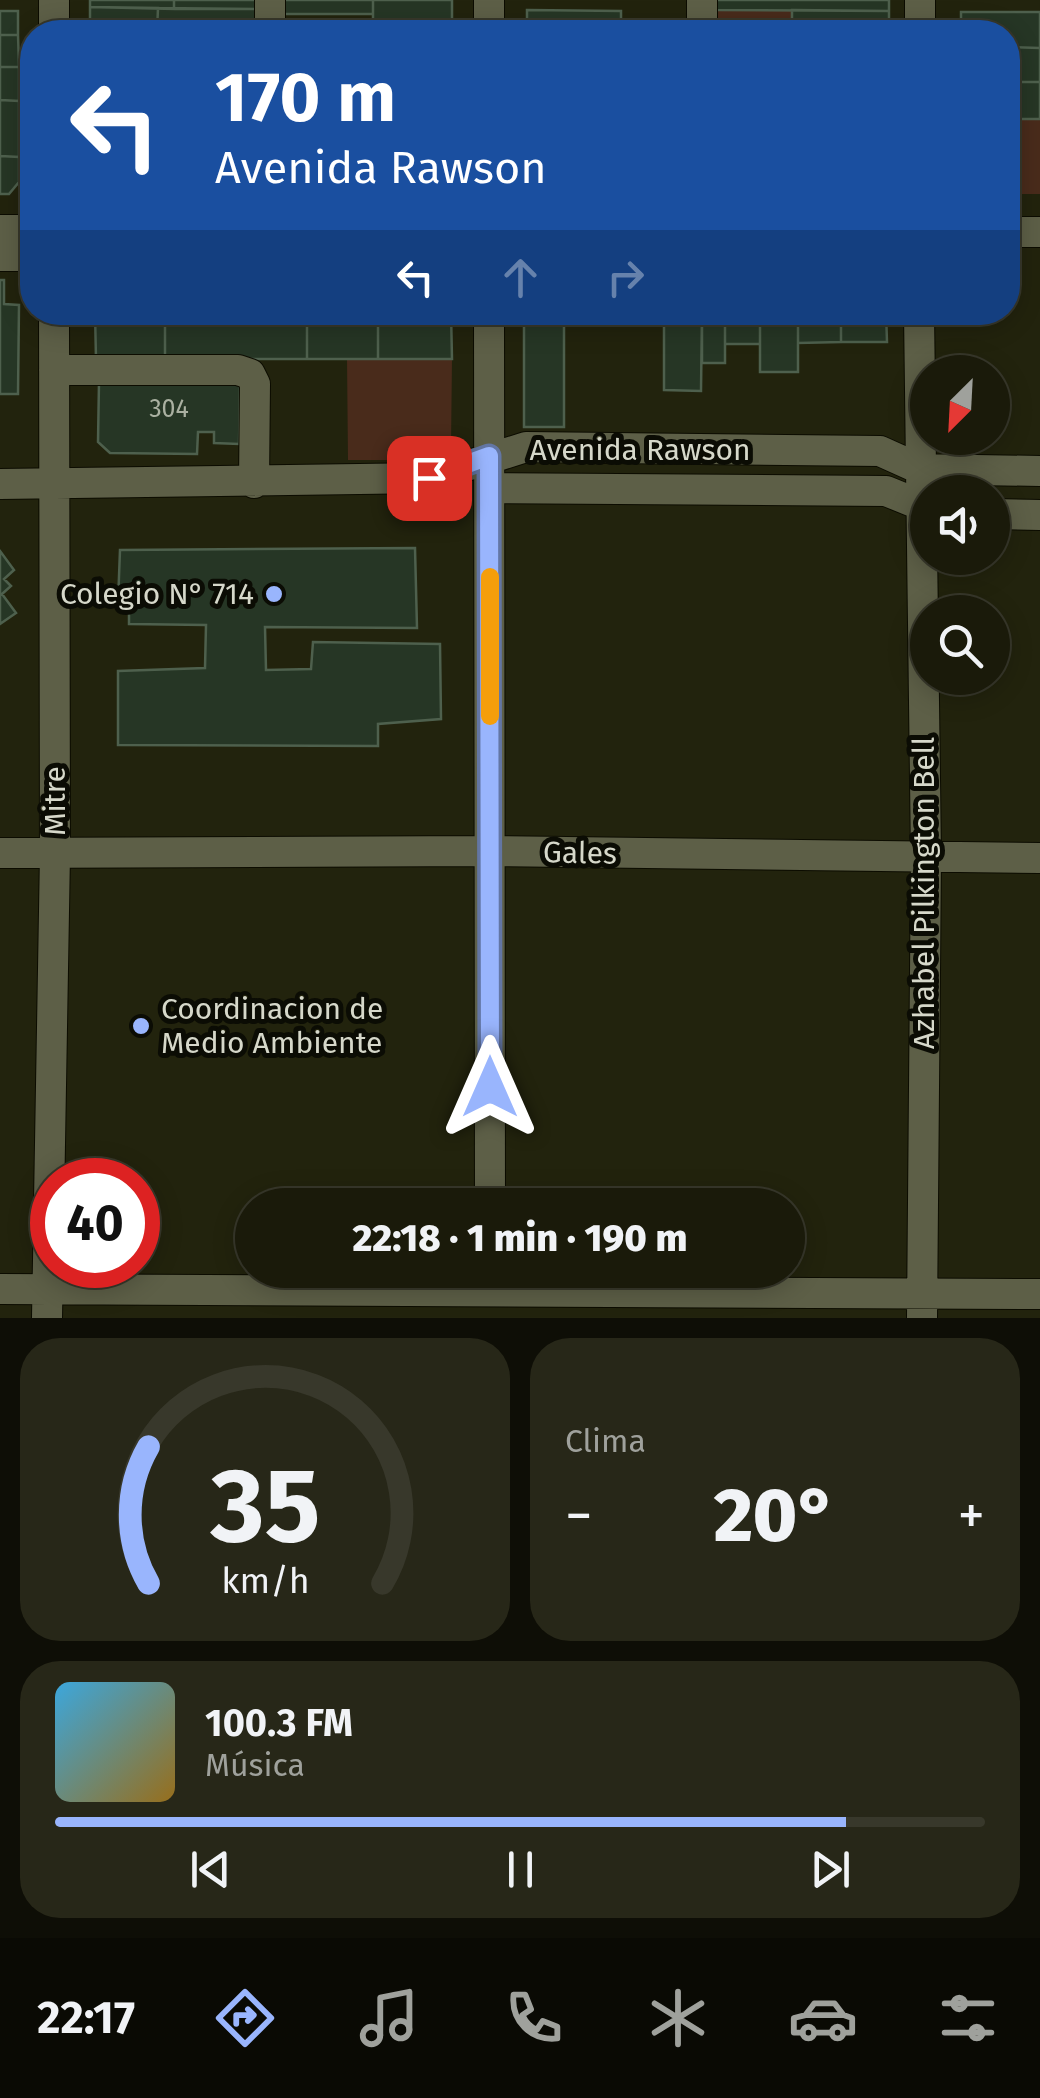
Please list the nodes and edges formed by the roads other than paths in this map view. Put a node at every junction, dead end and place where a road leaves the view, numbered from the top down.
1 (54, 325) edge
2 (489, 325) edge
3 (920, 325) edge
4 (54, 370) junction
5 (489, 456) junction
6 (920, 470) junction
7 (1040, 472) edge
8 (921, 475) edge
9 (254, 483) junction
10 (0, 484) edge
11 (55, 484) junction
12 (490, 488) junction
13 (910, 501) edge
14 (1010, 514) edge
15 (1040, 515) edge
16 (924, 575) edge
17 (0, 852) edge
18 (55, 852) junction
19 (490, 852) junction
20 (926, 857) junction
21 (1040, 858) edge
22 (490, 1188) edge
23 (0, 1289) edge
24 (490, 1293) edge
25 (1040, 1294) edge
26 (47, 1304) edge
27 (922, 1306) edge

1 - 4 street, Mitre
2 - 5 street
3 - 6 street, Azhabel Pilkington Bell
4 - 9 street
4 - 11 street, Mitre
5 - 6 street, Avenida Rawson
5 - 9 street, Avenida Rawson
5 - 12 street
6 - 7 street, Avenida Rawson
6 - 8 street, Azhabel Pilkington Bell
9 - 11 street, Avenida Rawson
10 - 11 street, Avenida Rawson
11 - 18 street, Mitre
12 - 13 street, Avenida Rawson
12 - 19 street
14 - 15 street
16 - 20 street, Azhabel Pilkington Bell
17 - 18 street, Gales
18 - 19 street, Gales
18 - 26 street, Mitre
19 - 20 street, Gales
19 - 22 street
20 - 21 street, Gales
20 - 27 street, Azhabel Pilkington Bell
23 - 26 street
24 - 26 street
24 - 27 street
25 - 27 street

